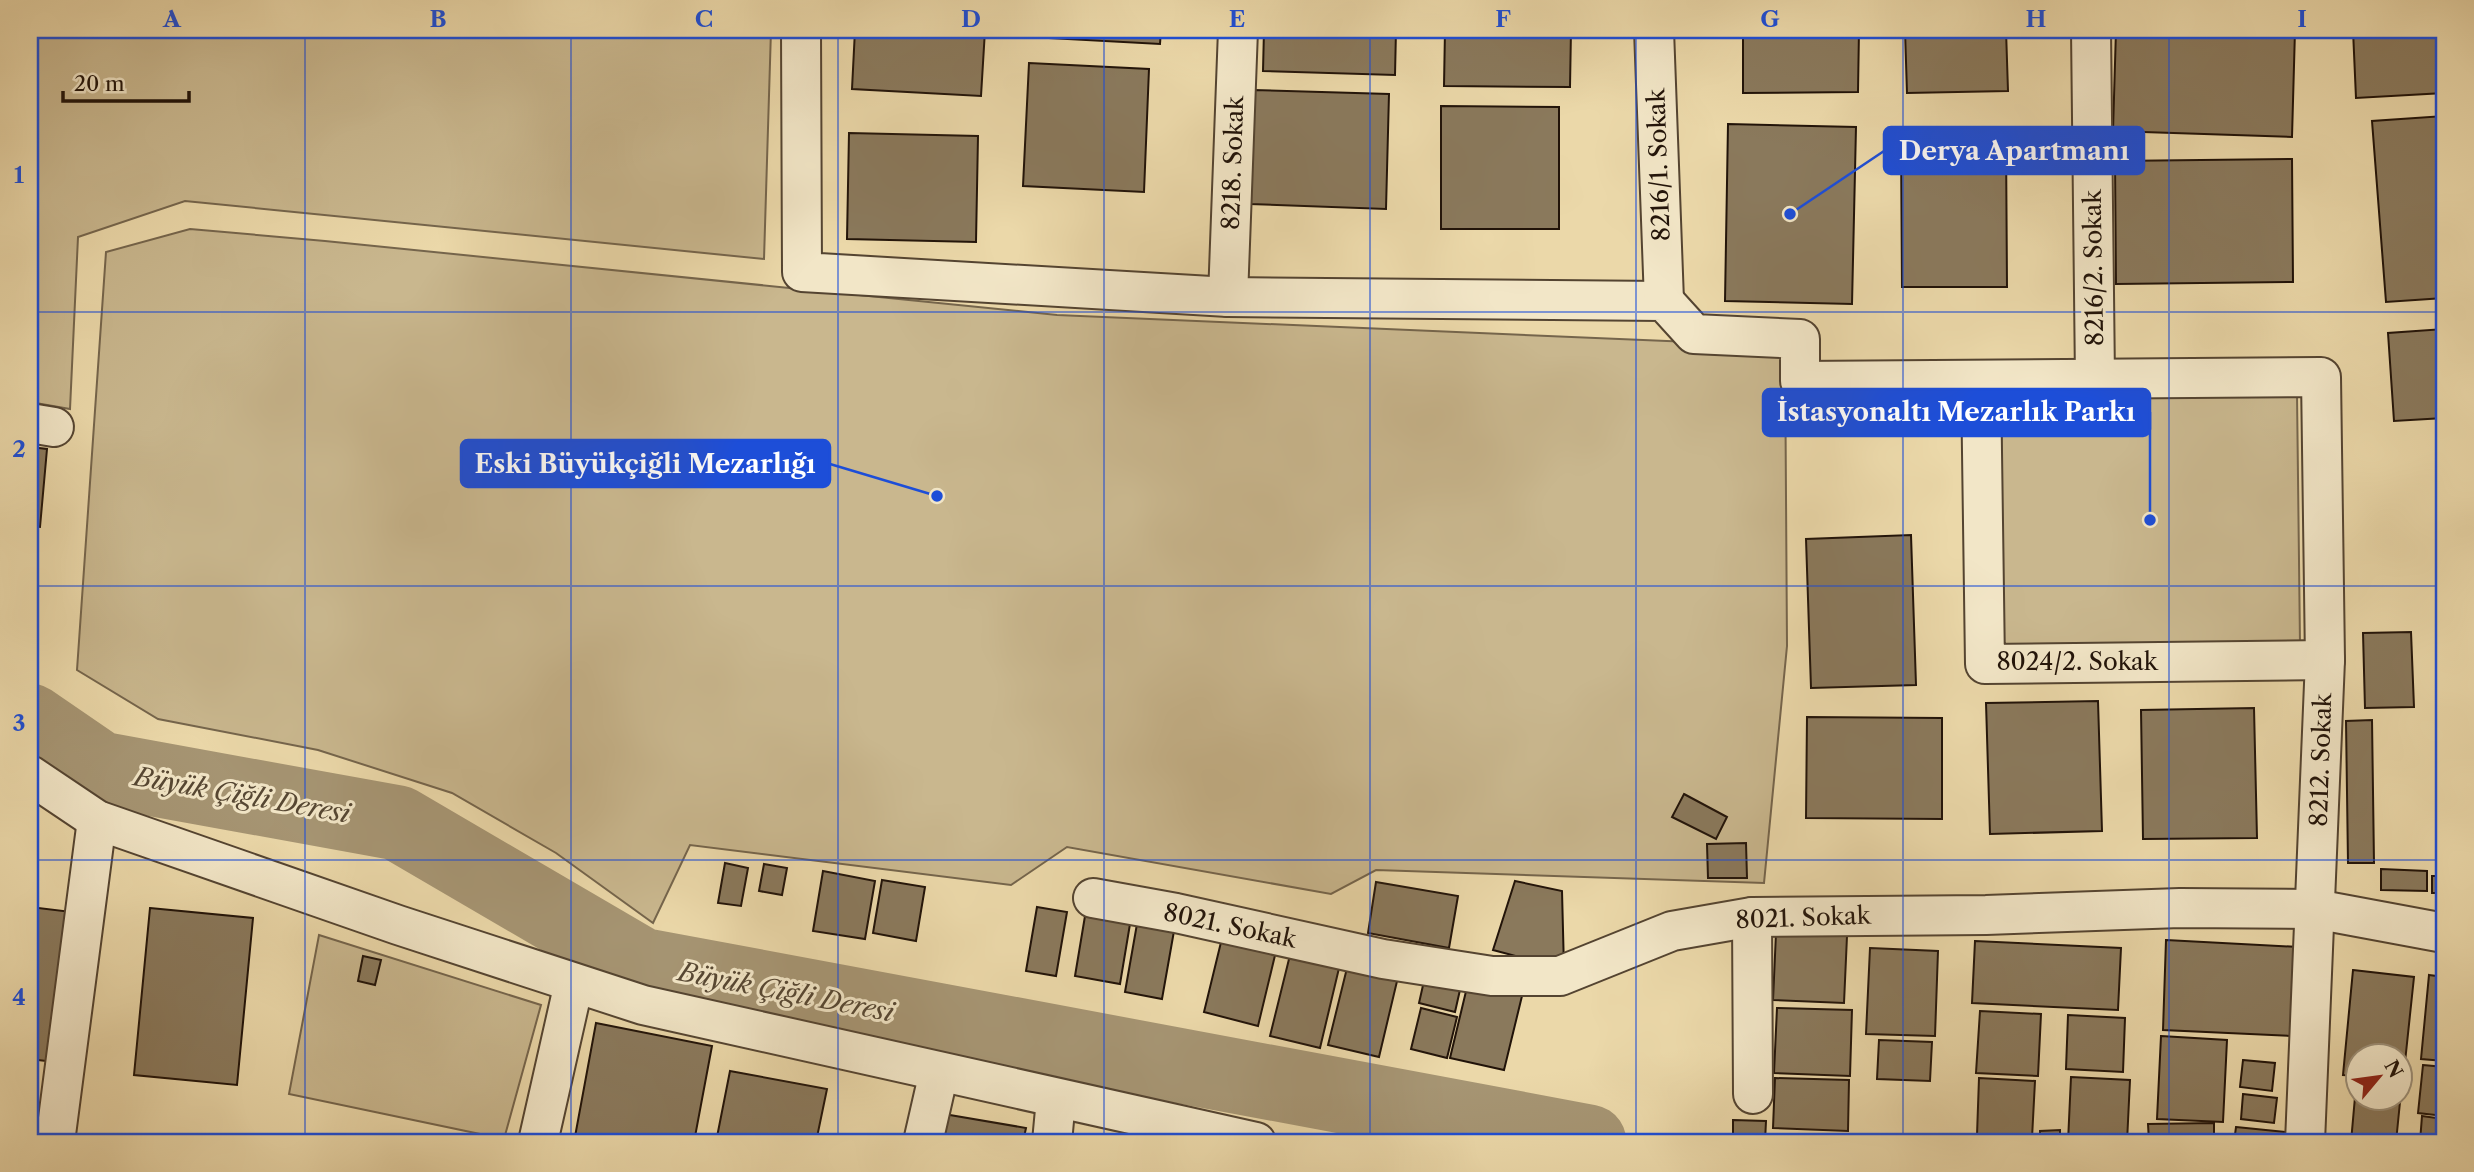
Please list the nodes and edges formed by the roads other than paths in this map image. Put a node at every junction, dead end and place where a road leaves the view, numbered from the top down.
1 (801, 30) edge
2 (1238, 30) edge
3 (1654, 30) edge
4 (2091, 30) edge
5 (1228, 297) junction
6 (1664, 301) junction
7 (2095, 380) junction
8 (1981, 381) junction
9 (2326, 660) junction
10 (30, 775) edge
11 (97, 820) junction
12 (1093, 898) dead end
13 (2315, 909) junction
14 (1752, 916) junction
15 (2444, 933) edge
16 (574, 983) junction
17 (939, 1072) junction
18 (1753, 1094) dead end
19 (1056, 1099) junction
20 (47, 1131) edge
21 (538, 1142) edge
22 (923, 1142) edge
23 (1052, 1142) edge
24 (1256, 1142) edge
25 (2305, 1142) edge

1 - 5 street
2 - 5 street, 8218. Sokak
3 - 6 street, 8216/1. Sokak
4 - 7 street, 8216/2. Sokak
5 - 6 street
6 - 8 street
7 - 8 street
7 - 9 street, 8212. Sokak
8 - 9 street, 8024/2. Sokak
9 - 13 street, 8212. Sokak
10 - 11 street
11 - 16 street
11 - 20 street
12 - 14 street, 8021. Sokak
13 - 14 street, 8021. Sokak
13 - 15 street, 8021. Sokak
13 - 25 street, 8212. Sokak
14 - 18 street
16 - 17 street
16 - 21 street
17 - 19 street
17 - 22 street
19 - 23 street
19 - 24 street

